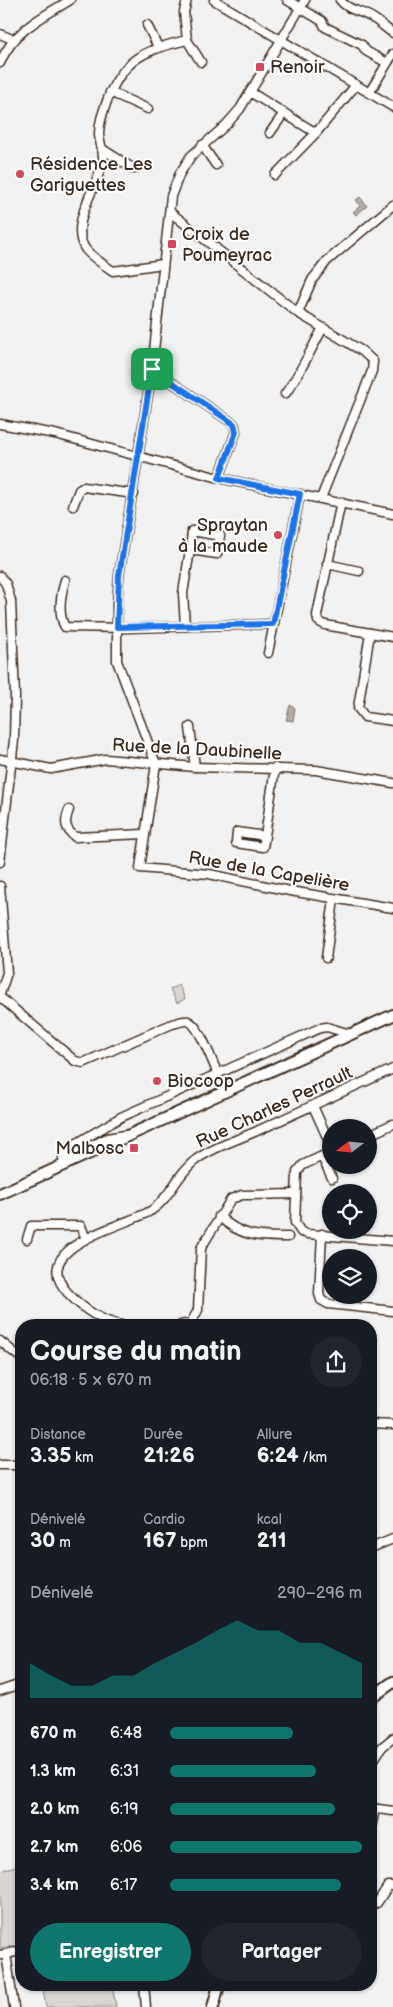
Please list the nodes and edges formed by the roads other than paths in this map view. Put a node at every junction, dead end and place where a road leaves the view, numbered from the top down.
1 (70, 0) edge
2 (186, 0) edge
3 (214, 0) edge
4 (286, 0) edge
5 (305, 0) edge
6 (340, 0) edge
7 (300, 8) junction
8 (147, 25) dead end
9 (393, 33) edge
10 (0, 34) edge
11 (12, 39) junction
12 (187, 40) junction
13 (281, 40) junction
14 (158, 47) junction
15 (393, 54) edge
16 (0, 62) edge
17 (201, 62) dead end
18 (387, 64) junction
19 (356, 84) junction
20 (110, 92) junction
21 (250, 92) junction
22 (369, 93) junction
23 (393, 107) edge
24 (148, 109) dead end
25 (284, 113) junction
26 (270, 133) dead end
27 (316, 133) junction
28 (202, 145) junction
29 (102, 149) junction
30 (216, 165) dead end
31 (134, 169) dead end
32 (275, 176) dead end
33 (393, 205) edge
34 (170, 212) junction
35 (163, 264) junction
36 (298, 313) junction
37 (323, 328) junction
38 (152, 369) junction
39 (285, 394) dead end
40 (0, 424) edge
41 (138, 457) junction
42 (219, 478) junction
43 (134, 494) junction
44 (300, 494) junction
45 (321, 498) junction
46 (341, 502) junction
47 (73, 506) dead end
48 (393, 514) edge
49 (190, 550) dead end
50 (327, 564) junction
51 (359, 570) dead end
52 (0, 576) edge
53 (66, 580) dead end
54 (273, 624) junction
55 (185, 626) junction
56 (117, 627) junction
57 (370, 633) junction
58 (393, 638) edge
59 (268, 653) dead end
60 (393, 721) edge
61 (190, 727) dead end
62 (0, 759) edge
63 (12, 761) junction
64 (156, 764) junction
65 (195, 767) junction
66 (275, 768) junction
67 (393, 783) edge
68 (69, 810) dead end
69 (145, 834) junction
70 (265, 836) dead end
71 (0, 862) edge
72 (0, 886) edge
73 (334, 899) junction
74 (393, 908) edge
75 (326, 958) dead end
76 (0, 996) edge
77 (393, 1015) edge
78 (393, 1022) edge
79 (350, 1034) junction
80 (393, 1068) edge
81 (218, 1074) junction
82 (313, 1106) junction
83 (393, 1124) edge
84 (110, 1125) junction
85 (322, 1126) edge
86 (378, 1131) edge
87 (129, 1135) junction
88 (107, 1138) junction
89 (322, 1156) edge
90 (61, 1163) junction
91 (330, 1174) edge
92 (332, 1178) dead end
93 (0, 1194) edge
94 (296, 1194) junction
95 (0, 1200) edge
96 (219, 1216) junction
97 (322, 1234) joint
98 (288, 1237) dead end
99 (86, 1239) junction
100 (373, 1239) edge
101 (27, 1240) dead end
102 (393, 1241) edge
103 (393, 1311) edge
104 (103, 1319) edge
105 (193, 1319) edge
106 (0, 1340) edge
107 (15, 1353) edge
108 (377, 1424) edge
109 (393, 1425) edge
110 (0, 1465) edge
111 (15, 1465) edge
112 (393, 1539) edge
113 (377, 1546) edge
114 (393, 1682) edge
115 (15, 1686) edge
116 (0, 1691) edge
117 (377, 1694) edge
118 (393, 1738) edge
119 (377, 1755) edge
120 (377, 1809) edge
121 (393, 1811) edge
122 (393, 1886) edge
123 (377, 1903) edge
124 (3, 1955) edge
125 (145, 1991) edge
126 (218, 1991) edge
127 (14, 2007) edge
128 (146, 2007) edge
129 (213, 2007) edge

1 - 11 street
2 - 12 street
3 - 13 street
4 - 7 street
5 - 7 street
6 - 9 street
7 - 13 street
7 - 18 street
8 - 14 street
10 - 11 street
11 - 16 street
12 - 14 street
12 - 17 street
13 - 19 street
13 - 21 street
14 - 20 street
15 - 18 street
18 - 22 street
19 - 22 street
19 - 27 street
20 - 24 street
20 - 29 street
21 - 25 street
21 - 28 street
22 - 23 street
25 - 26 street
25 - 27 street
27 - 32 street
28 - 30 street
28 - 34 street
29 - 31 street
29 - 35 street
33 - 36 street
34 - 35 street
34 - 36 street
35 - 38 street
36 - 37 street
37 - 39 street
37 - 45 street
38 - 41 street
38 - 42 street
40 - 41 street
41 - 42 street
41 - 43 street
42 - 44 street
43 - 47 street
43 - 56 street
44 - 45 street
44 - 54 street
45 - 46 street
46 - 48 street
46 - 50 street
49 - 55 street
50 - 51 street
50 - 57 street
52 - 63 street
53 - 56 street
54 - 55 street
54 - 59 street
55 - 56 street
56 - 64 street
57 - 58 street
57 - 60 street
61 - 65 street
62 - 63 street, Rue de la Daubinelle
63 - 64 street, Rue de la Daubinelle
63 - 71 street
64 - 65 street, Rue de la Daubinelle
64 - 69 street
65 - 66 street, Rue de la Daubinelle
66 - 67 street, Rue de la Daubinelle
66 - 70 street
68 - 69 street
69 - 73 street, Rue de la Capelière
72 - 76 street
73 - 74 street, Rue de la Capelière
73 - 75 street
76 - 81 street
77 - 79 main road
78 - 95 main road
79 - 81 street
79 - 87 main road
80 - 82 street, Rue Charles Perrault
81 - 84 street
82 - 85 street
82 - 99 street, Rue Charles Perrault
83 - 86 street
84 - 88 street
84 - 90 street
87 - 88 street
87 - 90 main road
88 - 90 street
89 - 94 street
90 - 93 main road
91 - 92 street
94 - 96 street
94 - 97 street
96 - 98 street
96 - 105 street
97 - 103 street
99 - 101 street
99 - 104 street, Rue Charles Perrault
100 - 102 street
106 - 107 street
108 - 109 street
110 - 111 street
112 - 113 street
114 - 117 main road
115 - 116 street
118 - 119 street
120 - 121 street
122 - 123 street
124 - 127 street
125 - 128 street
126 - 129 main road

